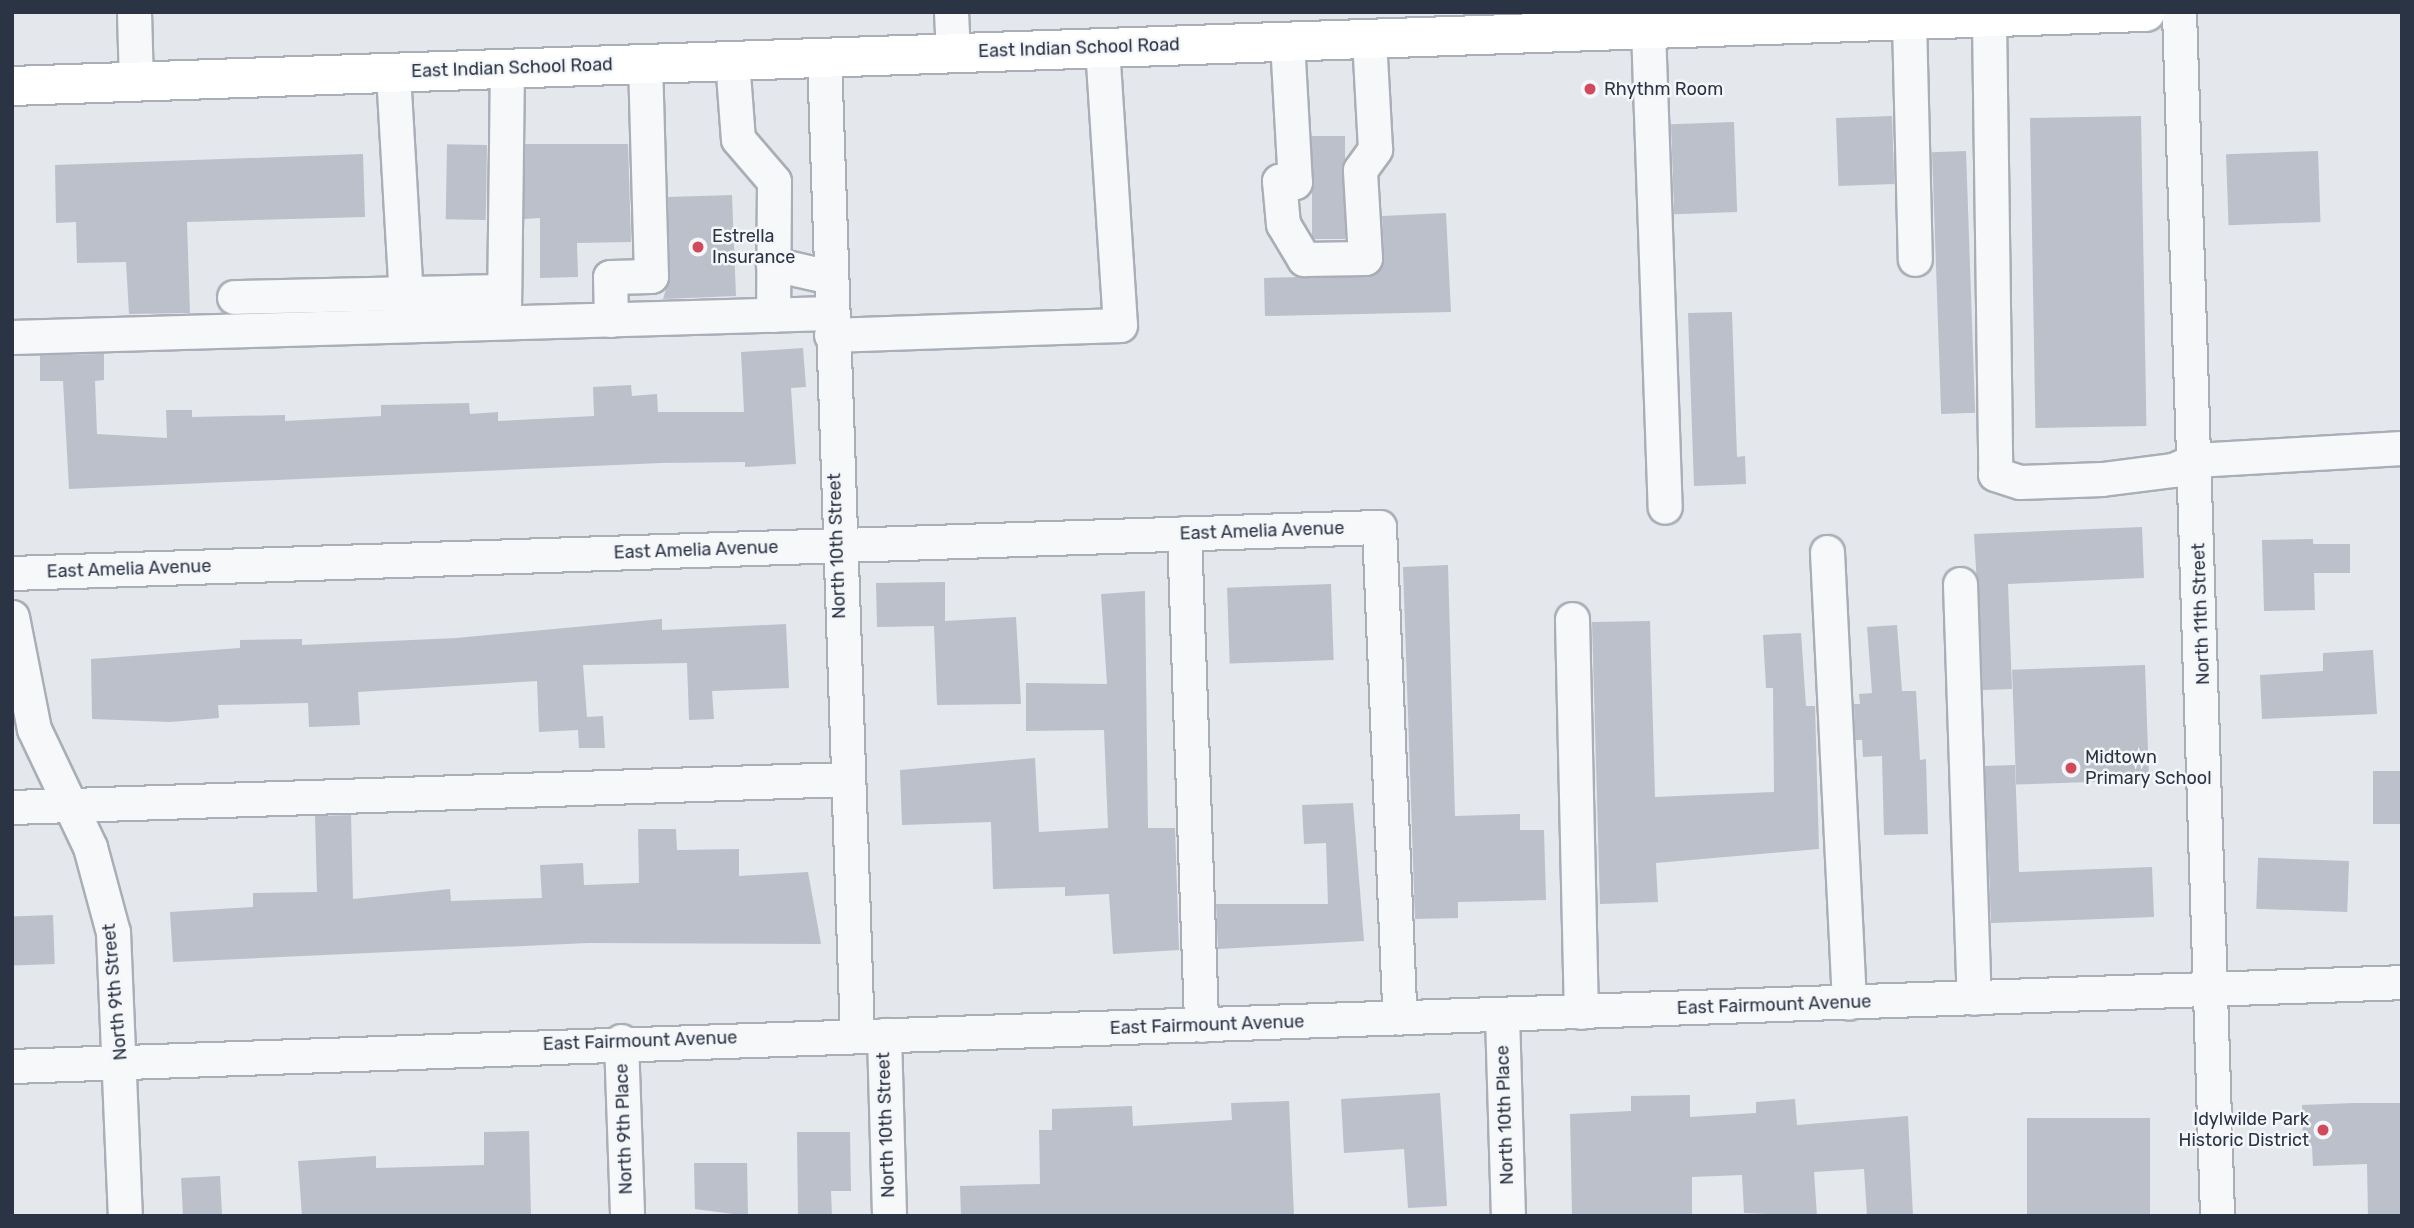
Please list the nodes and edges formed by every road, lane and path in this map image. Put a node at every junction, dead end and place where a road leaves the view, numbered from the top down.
1 (134, 12) edge
2 (951, 12) edge
3 (2146, 12) edge
4 (2179, 12) edge
5 (2088, 13) edge
6 (1926, 18) edge
7 (1989, 19) junction
8 (1414, 24) edge
9 (1648, 29) junction
10 (1370, 38) junction
11 (1287, 41) junction
12 (1102, 47) junction
13 (953, 53) junction
14 (824, 57) junction
15 (732, 60) junction
16 (645, 63) junction
17 (507, 68) junction
18 (393, 73) junction
19 (136, 82) junction
20 (12, 86) edge
21 (1916, 259) dead end
22 (773, 264) junction
23 (830, 277) junction
24 (504, 291) junction
25 (405, 293) junction
26 (234, 297) dead end
27 (773, 315) junction
28 (611, 320) junction
29 (503, 324) junction
30 (831, 324) junction
31 (407, 326) junction
32 (12, 337) edge
33 (2402, 448) edge
34 (2195, 460) junction
35 (1665, 507) dead end
36 (1184, 533) junction
37 (836, 545) junction
38 (1827, 552) dead end
39 (12, 573) edge
40 (1960, 584) dead end
41 (12, 617) edge
42 (1572, 619) dead end
43 (846, 779) junction
44 (68, 806) junction
45 (12, 807) edge
46 (2402, 982) edge
47 (2214, 988) junction
48 (1974, 998) junction
49 (1849, 1002) junction
50 (1581, 1012) junction
51 (1502, 1015) junction
52 (1400, 1018) junction
53 (1201, 1026) junction
54 (870, 1035) junction
55 (621, 1041) junction
56 (122, 1062) junction
57 (12, 1066) edge
58 (125, 1216) edge
59 (627, 1216) edge
60 (889, 1216) edge
61 (1508, 1216) edge
62 (2217, 1216) edge

1 - 19 street
2 - 13 street
3 - 5 main road, East Indian School Road
4 - 34 street, North 11th Street
5 - 7 main road, East Indian School Road
6 - 7 main road, East Indian School Road
6 - 9 main road, East Indian School Road
6 - 21 street
7 - 34 street
8 - 9 main road, East Indian School Road
8 - 10 main road, East Indian School Road
9 - 35 street
10 - 11 main road, East Indian School Road
10 - 11 street
11 - 12 main road, East Indian School Road
12 - 13 main road, East Indian School Road
12 - 30 street
13 - 14 main road, East Indian School Road
14 - 15 main road, East Indian School Road
14 - 23 street, North 10th Street
15 - 16 main road, East Indian School Road
15 - 22 street
16 - 17 main road, East Indian School Road
16 - 28 street
17 - 18 main road, East Indian School Road
17 - 24 street
18 - 19 main road, East Indian School Road
18 - 25 street
19 - 20 main road, East Indian School Road
22 - 23 street
22 - 27 street
23 - 30 street, North 10th Street
24 - 25 street
24 - 29 street
25 - 26 street
25 - 31 street
27 - 28 street
27 - 30 street
28 - 29 street
29 - 31 street
30 - 37 street, North 10th Street
31 - 32 street
33 - 34 street
34 - 47 street, North 11th Street
36 - 37 street, East Amelia Avenue
36 - 52 street, East Amelia Avenue
36 - 53 street
37 - 39 street, East Amelia Avenue
37 - 43 street, North 10th Street
38 - 49 street
40 - 48 street
41 - 44 street, North 9th Street
42 - 50 street
43 - 44 street
43 - 54 street, North 10th Street
44 - 45 street
44 - 56 street, North 9th Street
46 - 47 street, East Fairmount Avenue
47 - 48 street, East Fairmount Avenue
47 - 62 street, North 11th Street
48 - 49 street, East Fairmount Avenue
49 - 50 street, East Fairmount Avenue
50 - 51 street, East Fairmount Avenue
51 - 52 street, East Fairmount Avenue
51 - 61 street, North 10th Place
52 - 53 street, East Fairmount Avenue
53 - 54 street, East Fairmount Avenue
54 - 55 street, East Fairmount Avenue
54 - 60 street, North 10th Street
55 - 56 street, East Fairmount Avenue
55 - 59 street, North 9th Place
56 - 57 street, East Fairmount Avenue
56 - 58 street, North 9th Street

